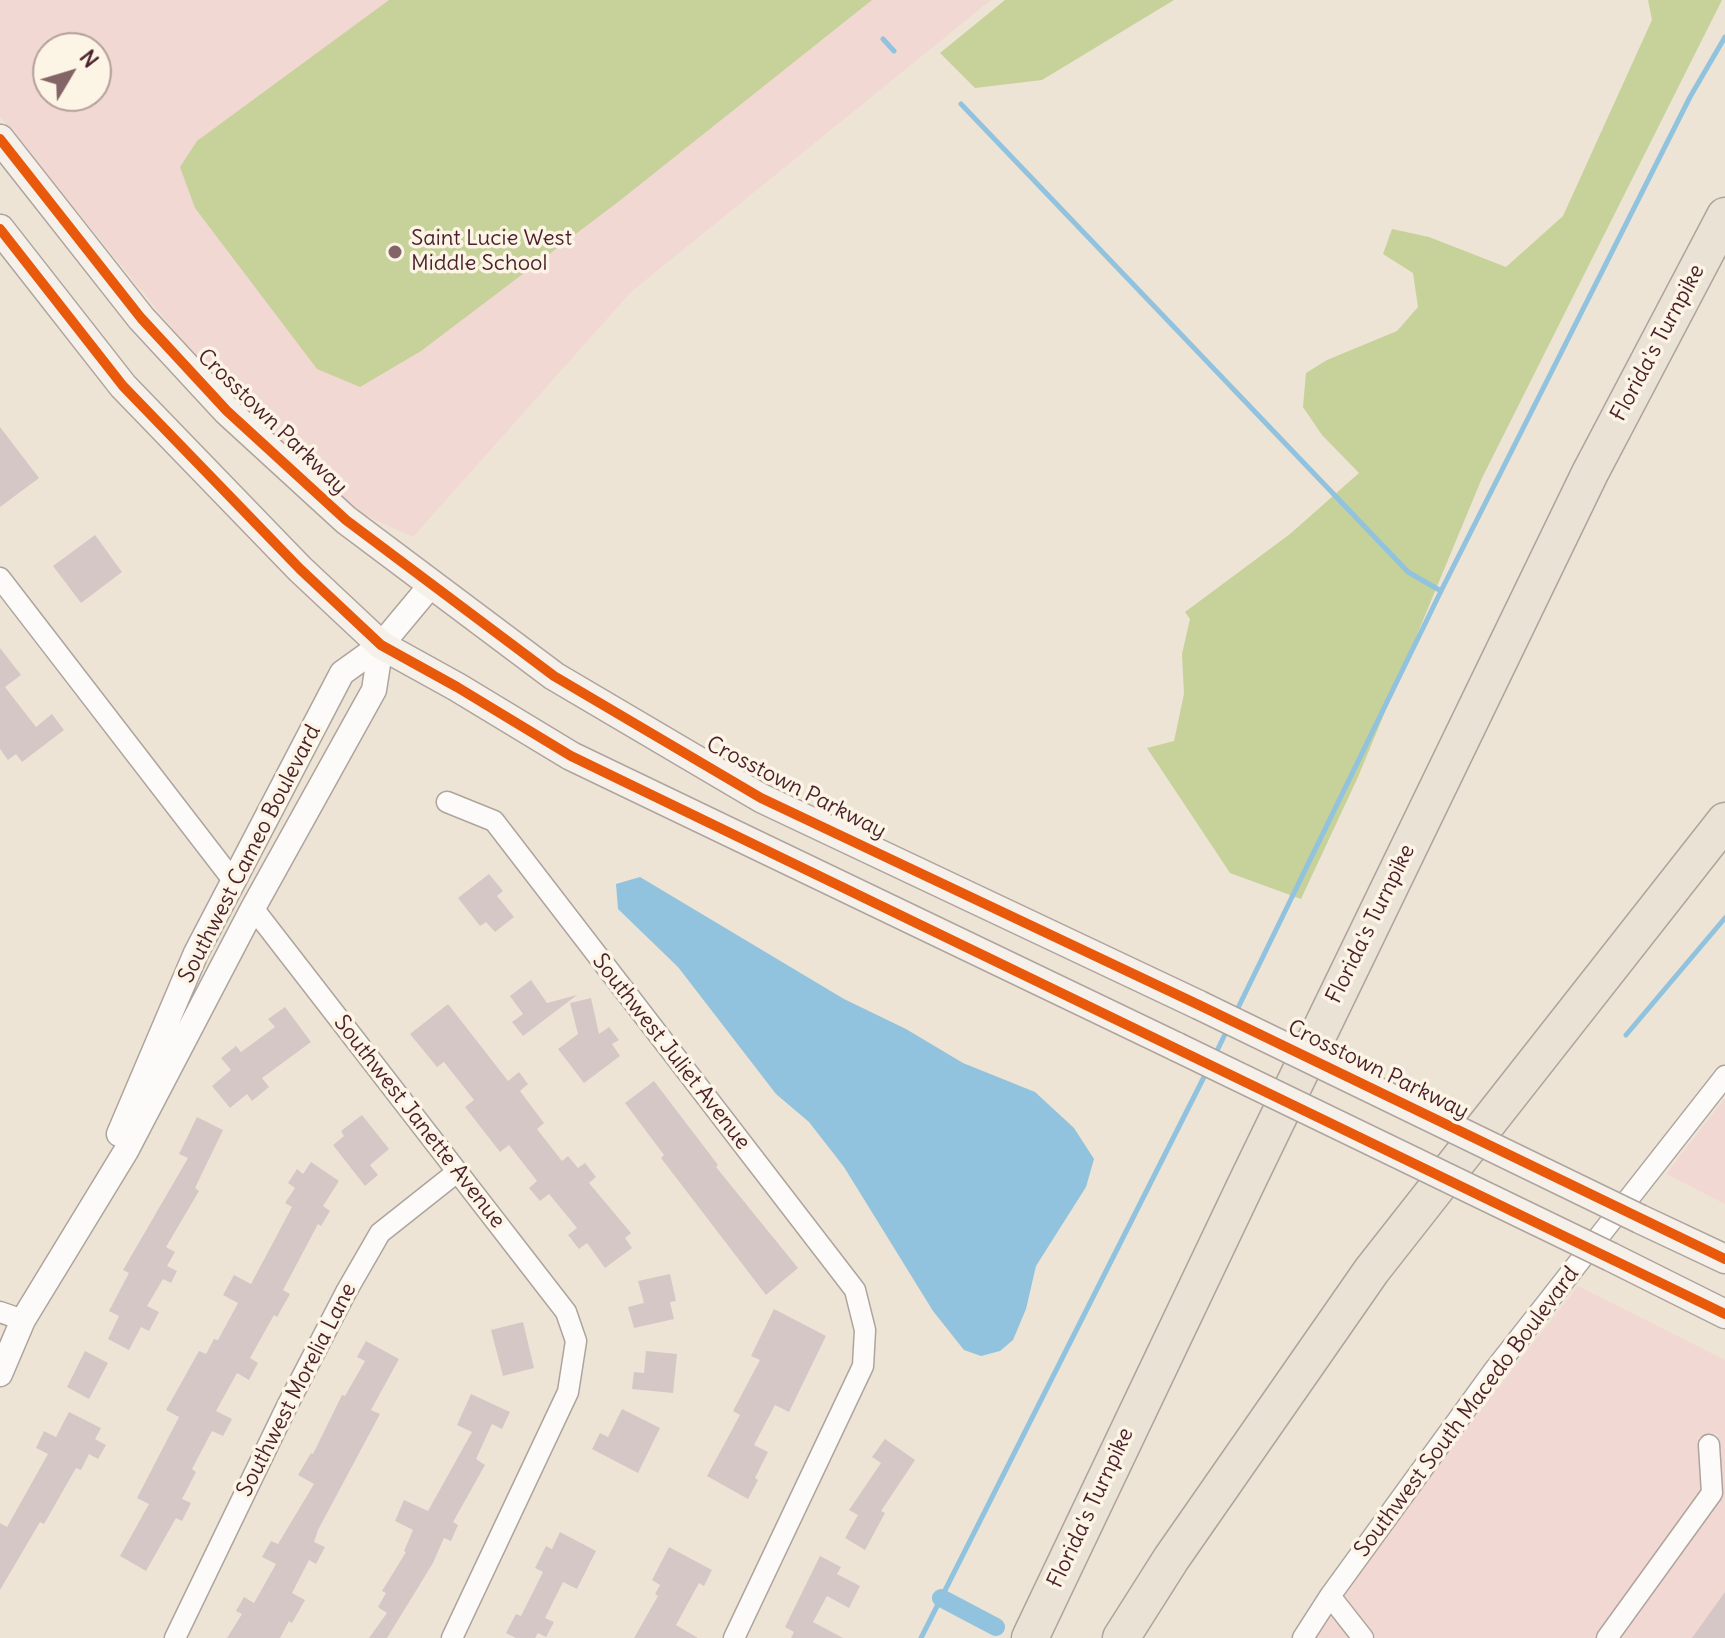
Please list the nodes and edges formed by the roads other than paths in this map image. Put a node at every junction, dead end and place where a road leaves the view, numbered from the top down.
1 (0, 139) edge
2 (1725, 216) edge
3 (0, 229) edge
4 (0, 578) edge
5 (431, 585) junction
6 (381, 645) junction
7 (447, 802) dead end
8 (1725, 821) edge
9 (232, 879) junction
10 (253, 908) junction
11 (1725, 1076) edge
12 (111, 1171) junction
13 (457, 1172) junction
14 (1725, 1259) edge
15 (1725, 1314) edge
16 (11, 1316) edge
17 (0, 1374) edge
18 (1709, 1445) dead end
19 (1330, 1596) junction
20 (175, 1638) edge
21 (452, 1638) edge
22 (734, 1638) edge
23 (1030, 1638) edge
24 (1121, 1638) edge
25 (1303, 1638) edge
26 (1363, 1638) edge
27 (1607, 1638) edge

1 - 5 main road, Crosstown Parkway
2 - 23 highway, Florida's Turnpike
3 - 6 main road
4 - 9 street
5 - 6 street, Southwest Cameo Boulevard
5 - 14 main road, Crosstown Parkway, bridge
6 - 9 street, Southwest Cameo Boulevard
6 - 10 street, Southwest Cameo Boulevard
6 - 15 main road, bridge
7 - 22 street, Southwest Juliet Avenue
8 - 24 highway
9 - 12 street, Southwest Cameo Boulevard
10 - 12 street, Southwest Cameo Boulevard
10 - 13 street, Southwest Janette Avenue
11 - 19 street, Southwest South Macedo Boulevard
12 - 16 street, Southwest Cameo Boulevard
13 - 20 street, Southwest Morelia Lane
13 - 21 street, Southwest Janette Avenue
16 - 17 street, Southwest Cameo Boulevard
18 - 27 street
19 - 25 street, Southwest South Macedo Boulevard
19 - 26 street

